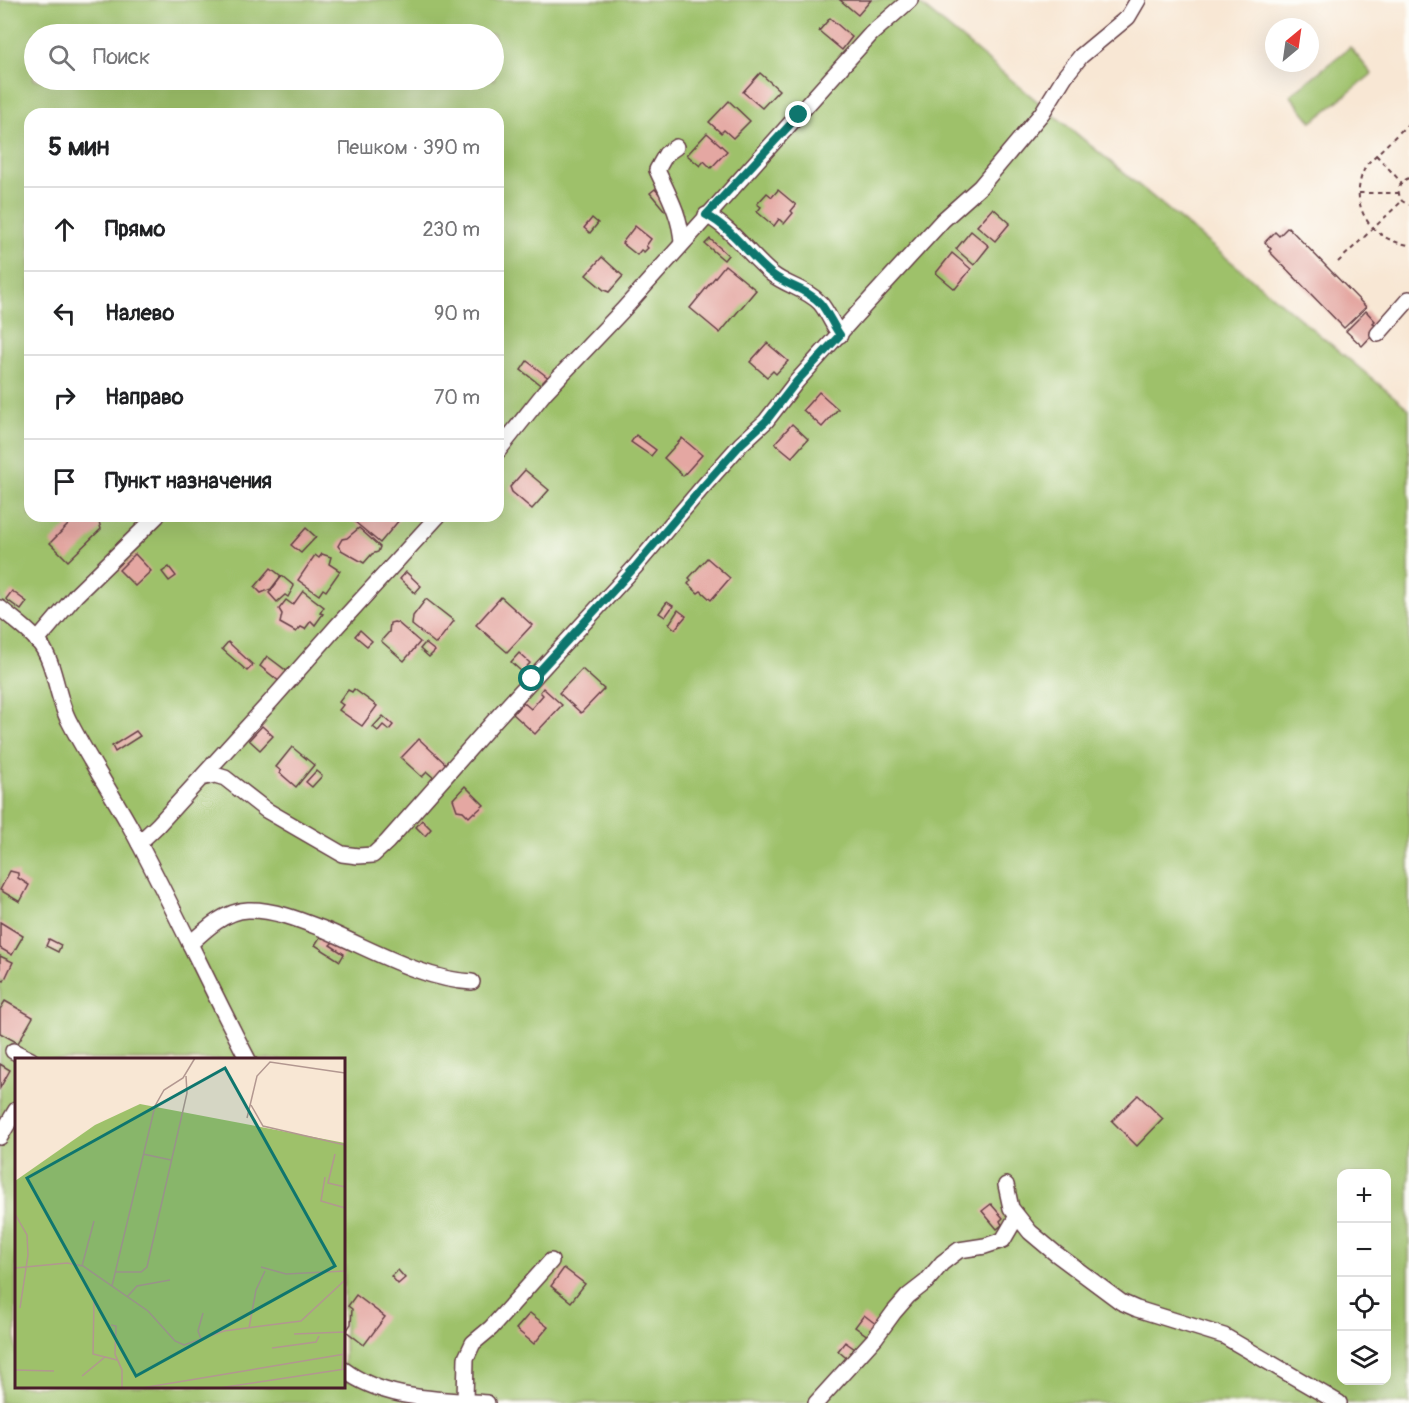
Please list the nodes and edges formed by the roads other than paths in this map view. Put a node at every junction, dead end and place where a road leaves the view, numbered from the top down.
1 (910, 0) edge
2 (1138, 0) edge
3 (676, 147) dead end
4 (706, 215) junction
5 (682, 243) junction
6 (1409, 300) edge
7 (1378, 334) dead end
8 (840, 335) junction
9 (504, 443) edge
10 (151, 522) edge
11 (432, 522) edge
12 (0, 608) edge
13 (37, 641) junction
14 (201, 778) junction
15 (139, 843) junction
16 (190, 944) junction
17 (472, 982) dead end
18 (13, 1051) dead end
19 (29, 1058) edge
20 (247, 1058) edge
21 (15, 1112) edge
22 (0, 1137) edge
23 (1006, 1185) dead end
24 (1017, 1216) junction
25 (551, 1261) dead end
26 (345, 1371) edge
27 (465, 1401) junction
28 (487, 1403) edge
29 (816, 1403) edge
30 (1339, 1403) edge

1 - 4 street
2 - 8 street
3 - 5 street
4 - 5 street
4 - 8 street
5 - 9 street
6 - 7 street
8 - 14 street
10 - 13 street
11 - 14 street
12 - 13 street
13 - 15 street
14 - 15 street
15 - 16 street
16 - 17 street
16 - 20 street
18 - 19 street
21 - 22 street
23 - 24 street
24 - 29 street
24 - 30 street
25 - 27 street
26 - 27 street
27 - 28 street

